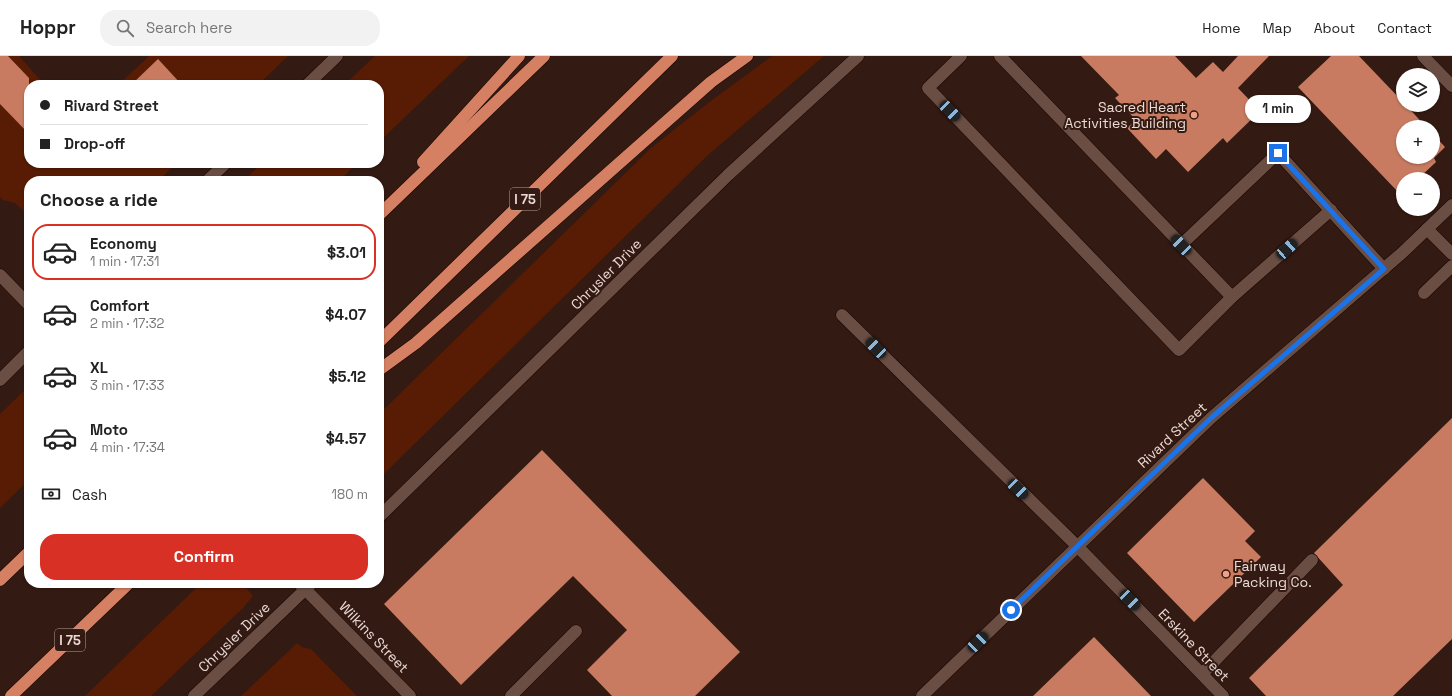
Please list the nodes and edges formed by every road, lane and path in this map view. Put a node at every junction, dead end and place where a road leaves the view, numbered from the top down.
1 (337, 56) edge
2 (519, 56) edge
3 (544, 56) edge
4 (672, 56) edge
5 (747, 56) edge
6 (858, 56) edge
7 (961, 56) edge
8 (1000, 56) edge
9 (1423, 56) edge
10 (312, 80) edge
11 (1452, 86) edge
12 (221, 168) edge
13 (212, 176) edge
14 (1452, 205) edge
15 (384, 206) edge
16 (384, 210) edge
17 (1331, 210) junction
18 (1427, 229) junction
19 (1181, 245) junction
20 (1452, 254) edge
21 (1452, 266) edge
22 (1384, 269) junction
23 (0, 275) edge
24 (1424, 293) dead end
25 (1232, 297) junction
26 (24, 300) edge
27 (842, 315) dead end
28 (384, 337) edge
29 (24, 356) edge
30 (384, 366) edge
31 (0, 380) edge
32 (384, 512) edge
33 (1077, 546) junction
34 (24, 557) edge
35 (1312, 560) dead end
36 (0, 580) edge
37 (124, 588) edge
38 (303, 588) edge
39 (309, 588) edge
40 (576, 632) dead end
41 (1202, 674) junction
42 (12, 696) edge
43 (194, 696) edge
44 (410, 696) edge
45 (511, 696) edge
46 (922, 696) edge
47 (1223, 696) edge

1 - 10 street
2 - 15 highway
3 - 16 highway
4 - 28 highway, I 75
5 - 30 highway
6 - 32 street, Chrysler Drive
7 - 25 street
8 - 19 street
9 - 11 street
12 - 13 street
14 - 18 street, Rivard Street
17 - 19 street
17 - 22 street
17 - 25 street
18 - 20 street
18 - 22 street, Rivard Street
19 - 25 street
21 - 24 street
22 - 33 street, Rivard Street
23 - 26 street
27 - 33 street, Erskine Street
29 - 31 street
33 - 41 street, Erskine Street
33 - 46 street, Rivard Street
34 - 36 highway
35 - 41 street
37 - 42 highway, I 75
38 - 43 street, Chrysler Drive
39 - 44 street, Wilkins Street
40 - 45 street
41 - 47 street, Erskine Street

